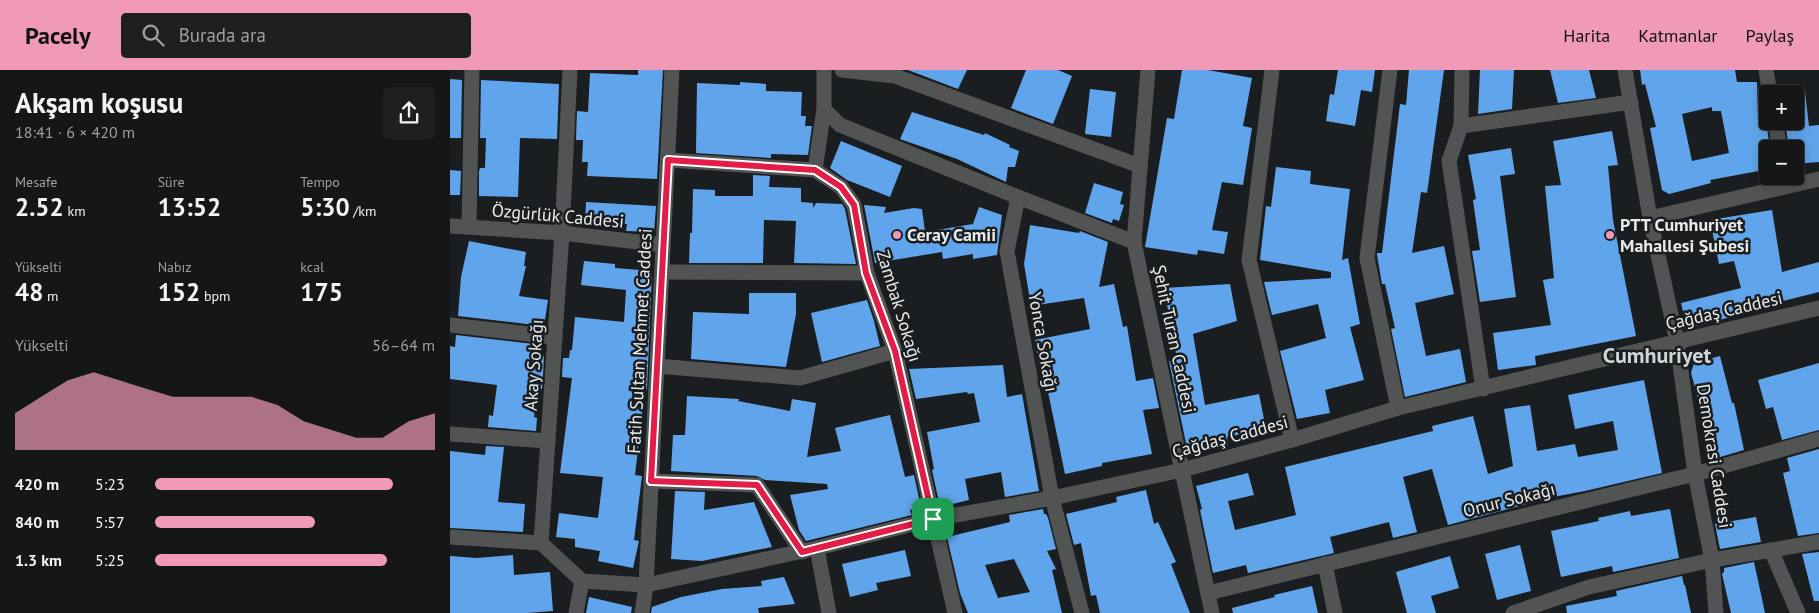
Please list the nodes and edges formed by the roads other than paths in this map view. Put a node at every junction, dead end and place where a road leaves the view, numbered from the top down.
1 (472, 70) edge
2 (570, 70) edge
3 (672, 70) edge
4 (824, 70) edge
5 (842, 70) edge
6 (1272, 70) edge
7 (1390, 70) edge
8 (1462, 70) edge
9 (1625, 70) edge
10 (1766, 70) edge
11 (1145, 71) edge
12 (1768, 85) edge
13 (1631, 102) junction
14 (824, 109) junction
15 (1461, 126) junction
16 (668, 160) junction
17 (1140, 166) junction
18 (815, 170) junction
19 (1819, 179) edge
20 (1804, 180) edge
21 (1771, 185) edge
22 (1018, 198) junction
23 (1650, 218) junction
24 (450, 226) edge
25 (469, 227) junction
26 (562, 233) junction
27 (1134, 242) junction
28 (663, 244) junction
29 (662, 272) junction
30 (866, 273) junction
31 (1819, 308) edge
32 (450, 325) edge
33 (555, 337) junction
34 (1677, 342) junction
35 (895, 351) junction
36 (657, 366) junction
37 (1483, 389) junction
38 (1398, 408) junction
39 (450, 434) edge
40 (1819, 439) edge
41 (1292, 440) junction
42 (548, 441) junction
43 (1182, 470) junction
44 (1695, 474) junction
45 (651, 481) junction
46 (1052, 498) junction
47 (933, 519) junction
48 (450, 537) edge
49 (1819, 542) edge
50 (541, 543) junction
51 (817, 548) junction
52 (1771, 550) junction
53 (802, 552) junction
54 (1712, 560) junction
55 (1325, 564) junction
56 (582, 581) junction
57 (646, 585) junction
58 (1208, 593) junction
59 (576, 613) edge
60 (642, 613) edge
61 (829, 613) edge
62 (955, 613) edge
63 (1082, 613) edge
64 (1212, 613) edge
65 (1336, 613) edge
66 (1513, 613) edge
67 (1716, 613) edge
68 (1798, 613) edge

1 - 25 street
2 - 26 street, Akay Sokağı
3 - 16 street, Fatih Sultan Mehmet Caddesi
4 - 14 street
5 - 17 street
6 - 41 street
7 - 38 street
8 - 15 street
9 - 13 street, Demokrasi Caddesi
10 - 12 street
11 - 17 street, Şehit Turan Caddesi
13 - 15 street
13 - 23 street, Demokrasi Caddesi
14 - 18 street
14 - 22 street
15 - 37 street
16 - 18 street, Zambak Sokağı
16 - 28 street, Fatih Sultan Mehmet Caddesi
17 - 27 street, Şehit Turan Caddesi
18 - 30 street, Zambak Sokağı
19 - 20 street
21 - 23 street
22 - 27 street
22 - 46 street, Yonca Sokağı
23 - 34 street, Demokrasi Caddesi
24 - 25 street, Özgürlük Caddesi
25 - 26 street, Özgürlük Caddesi
26 - 28 street, Özgürlük Caddesi
26 - 33 street, Akay Sokağı
27 - 43 street, Şehit Turan Caddesi
28 - 29 street, Fatih Sultan Mehmet Caddesi
29 - 30 street
29 - 36 street, Fatih Sultan Mehmet Caddesi
30 - 35 street, Zambak Sokağı
31 - 34 street, Çağdaş Caddesi
32 - 33 street
33 - 42 street, Akay Sokağı
34 - 37 street, Çağdaş Caddesi
34 - 44 street, Demokrasi Caddesi
35 - 36 street
35 - 47 street, Zambak Sokağı
36 - 45 street, Fatih Sultan Mehmet Caddesi
37 - 38 street, Çağdaş Caddesi
38 - 41 street, Çağdaş Caddesi
39 - 42 street
40 - 44 street, Onur Sokağı
41 - 43 street, Çağdaş Caddesi
42 - 50 street, Akay Sokağı
43 - 46 street, Çağdaş Caddesi
43 - 58 street, Şehit Turan Caddesi
44 - 54 street, Demokrasi Caddesi
44 - 55 street, Onur Sokağı
45 - 53 street
45 - 57 street, Fatih Sultan Mehmet Caddesi
46 - 47 street, Çağdaş Caddesi
46 - 63 street, Yonca Sokağı
47 - 51 street, Çağdaş Caddesi
47 - 62 street, Zambak Sokağı
48 - 50 street
49 - 52 street
50 - 56 street
51 - 53 street, Çağdaş Caddesi
51 - 61 street
52 - 54 street
52 - 68 street
53 - 57 street, Çağdaş Caddesi
54 - 66 street
54 - 67 street, Demokrasi Caddesi
55 - 58 street, Onur Sokağı
55 - 65 street
56 - 57 street
56 - 59 street
57 - 60 street, Fatih Sultan Mehmet Caddesi
58 - 64 street, Şehit Turan Caddesi

